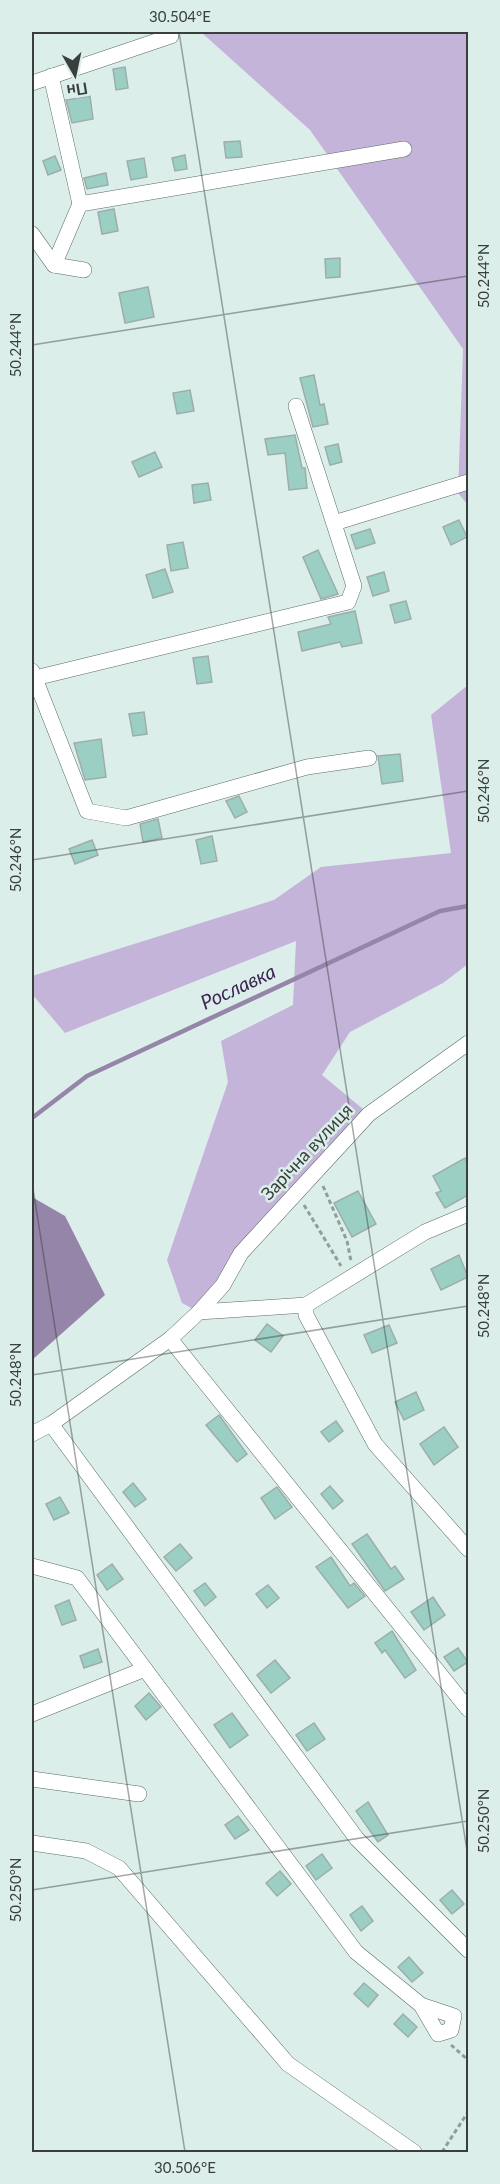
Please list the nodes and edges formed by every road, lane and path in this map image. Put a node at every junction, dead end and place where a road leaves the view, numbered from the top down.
1 (171, 36) dead end
2 (51, 76) junction
3 (32, 83) edge
4 (404, 148) dead end
5 (80, 204) junction
6 (32, 234) edge
7 (54, 265) junction
8 (84, 270) dead end
9 (296, 406) dead end
10 (468, 482) edge
11 (334, 523) junction
12 (33, 675) edge
13 (369, 758) dead end
14 (468, 1043) edge
15 (316, 1171) junction
16 (296, 1192) junction
17 (468, 1214) edge
18 (351, 1276) junction
19 (306, 1305) junction
20 (200, 1312) junction
21 (170, 1339) junction
22 (51, 1424) junction
23 (32, 1434) edge
24 (468, 1549) edge
25 (32, 1566) edge
26 (145, 1669) junction
27 (468, 1709) edge
28 (32, 1714) edge
29 (32, 1779) edge
30 (139, 1794) dead end
31 (32, 1843) edge
32 (468, 1950) edge
33 (421, 2005) junction
34 (438, 2034) junction
35 (468, 2060) edge
36 (468, 2112) edge
37 (414, 2152) edge
38 (442, 2152) edge

1 - 2 street
2 - 3 street
2 - 5 street
4 - 5 street
5 - 7 street
6 - 7 street
7 - 8 street
9 - 11 street
10 - 11 street
11 - 12 street
12 - 13 street
14 - 15 street, Зарічна вулиця
15 - 16 street, Зарічна вулиця
15 - 18 path
16 - 18 path
16 - 20 street, Зарічна вулиця
17 - 18 street
18 - 19 street
19 - 20 street
19 - 24 street
20 - 21 street, Зарічна вулиця
21 - 22 street, Зарічна вулиця
21 - 27 street
22 - 23 street, Зарічна вулиця
22 - 32 street
25 - 26 street
26 - 28 street
26 - 33 street
29 - 30 street
31 - 37 street
33 - 34 street
33 - 34 street
34 - 35 path
36 - 38 path

